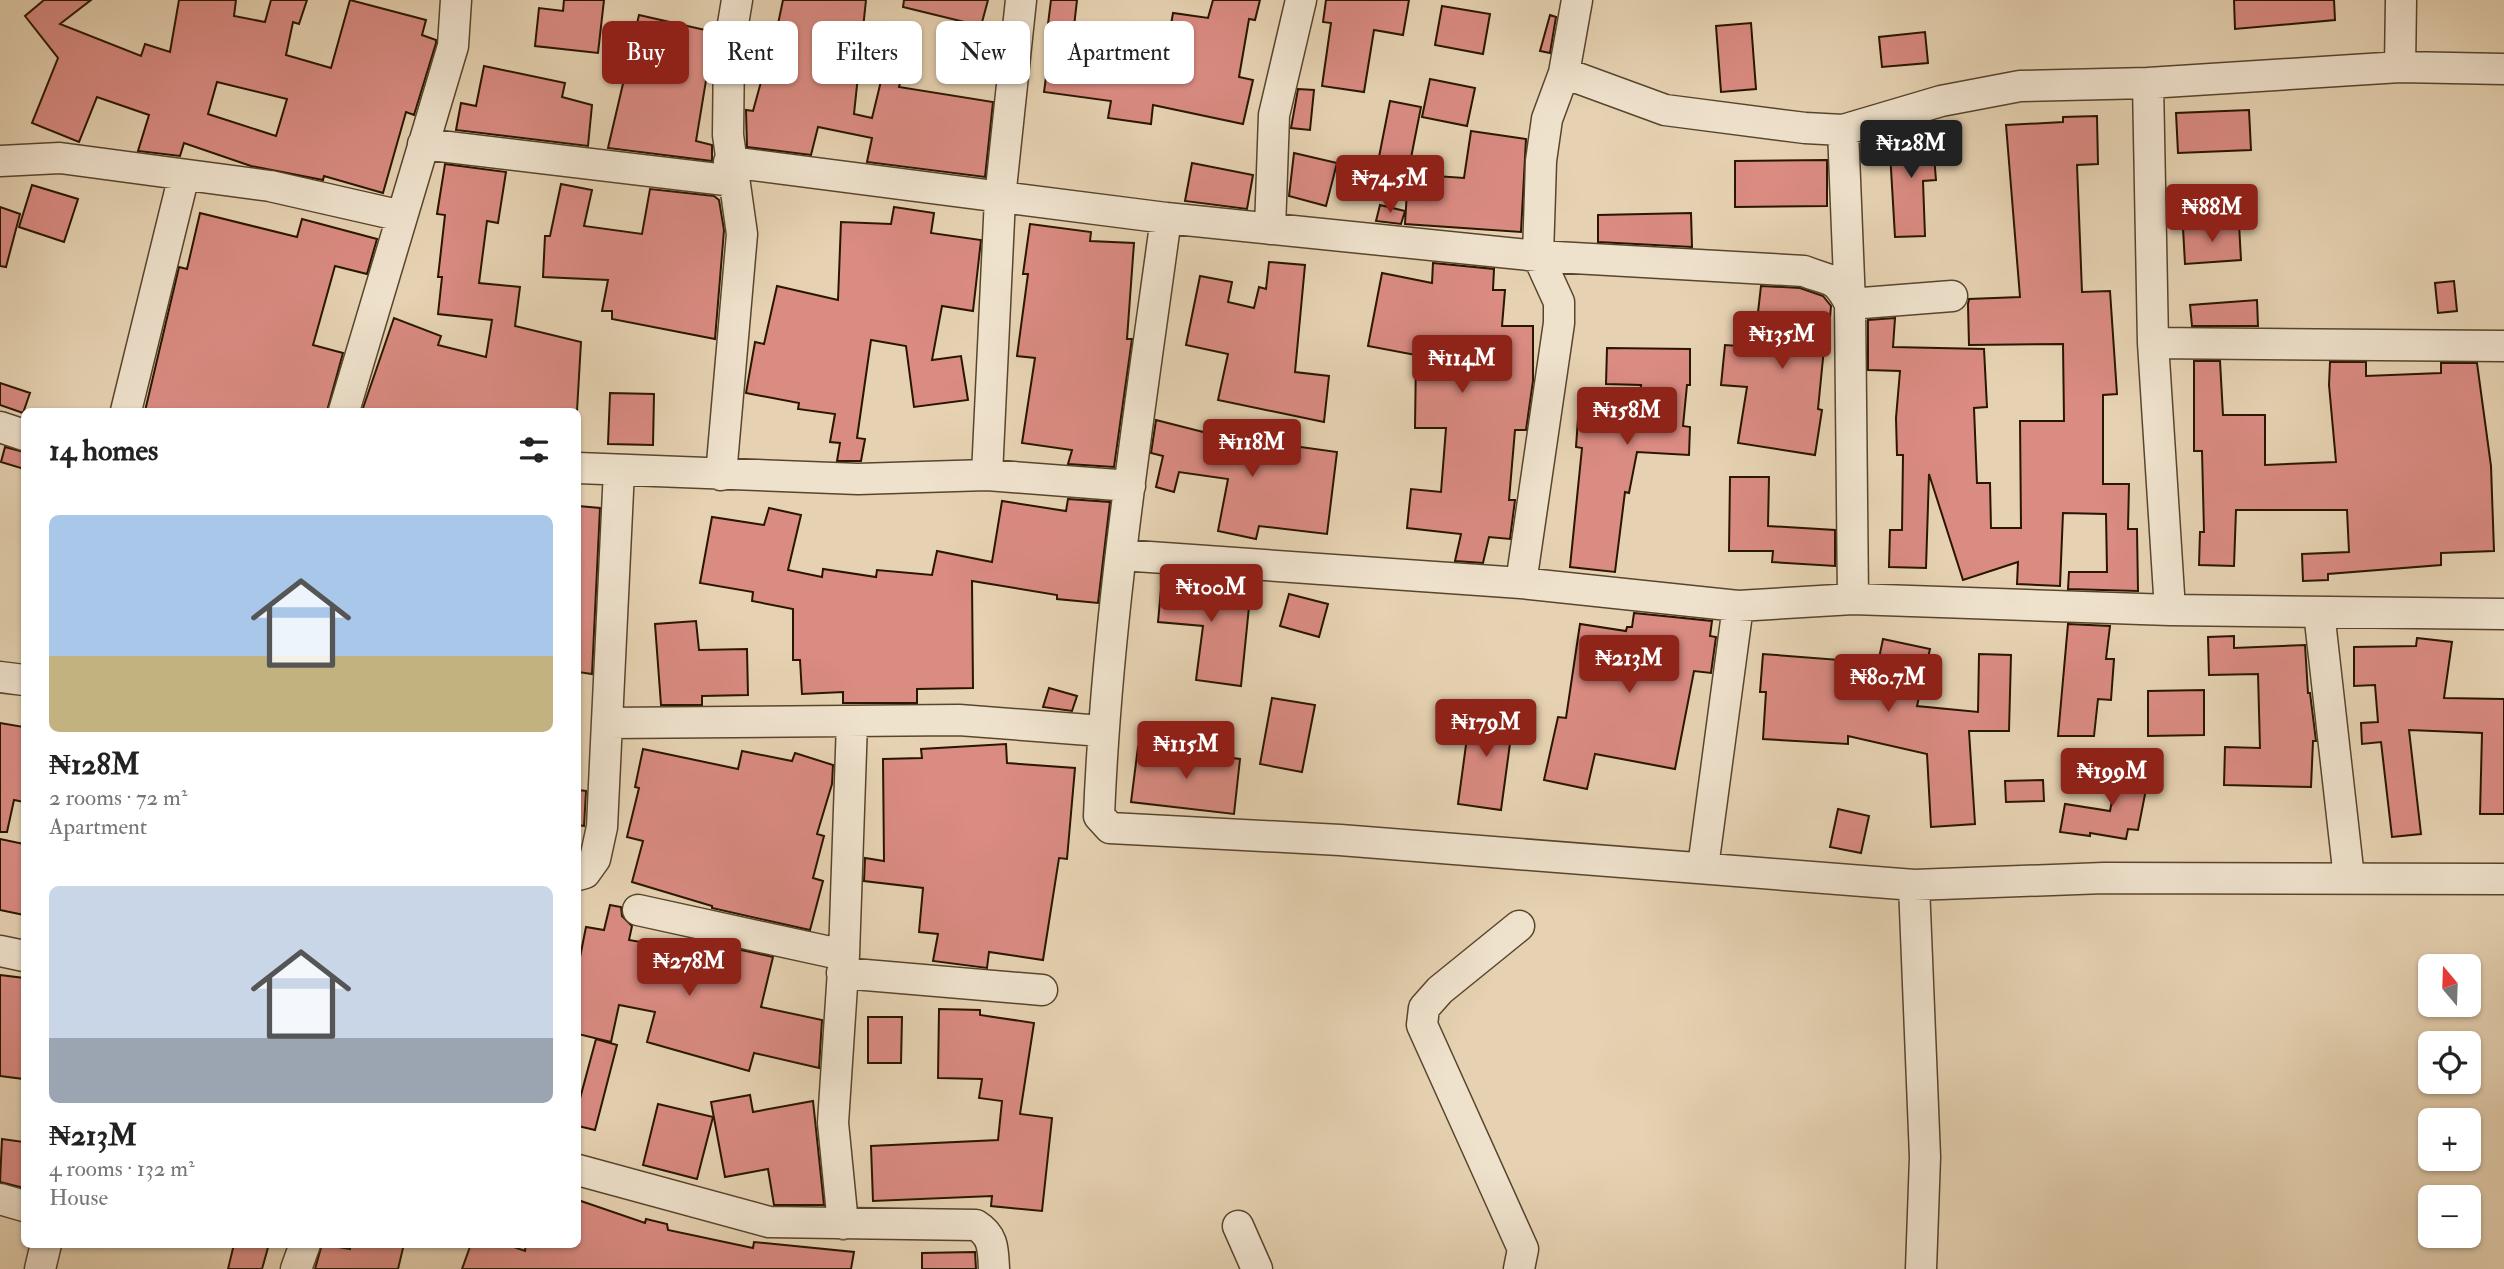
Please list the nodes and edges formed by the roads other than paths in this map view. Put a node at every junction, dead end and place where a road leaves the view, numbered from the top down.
1 (456, 0) edge
2 (737, 0) edge
3 (1021, 0) edge
4 (1301, 0) edge
5 (1577, 0) edge
6 (2401, 0) edge
7 (2400, 67) junction
8 (2504, 69) edge
9 (1564, 74) junction
10 (2148, 83) junction
11 (1843, 130) junction
12 (423, 144) junction
13 (0, 161) edge
14 (732, 172) junction
15 (184, 175) junction
16 (1000, 198) junction
17 (402, 216) junction
18 (1166, 218) junction
19 (1270, 229) junction
20 (1538, 256) junction
21 (1952, 296) dead end
22 (1850, 304) junction
23 (2152, 343) junction
24 (2504, 345) edge
25 (126, 408) edge
26 (345, 408) edge
27 (0, 427) edge
28 (21, 434) edge
29 (581, 468) edge
30 (619, 470) junction
31 (721, 475) junction
32 (987, 475) junction
33 (1130, 486) junction
34 (1121, 555) junction
35 (1521, 583) junction
36 (1853, 599) junction
37 (1738, 606) junction
38 (2171, 610) junction
39 (2319, 612) junction
40 (2504, 614) edge
41 (0, 677) edge
42 (21, 680) edge
43 (852, 722) junction
44 (607, 723) junction
45 (1102, 731) junction
46 (1703, 867) junction
47 (581, 874) edge
48 (2349, 878) junction
49 (2504, 879) edge
50 (1914, 885) junction
51 (638, 910) dead end
52 (1519, 926) dead end
53 (0, 951) edge
54 (21, 955) edge
55 (843, 964) junction
56 (1042, 990) dead end
57 (581, 1171) edge
58 (0, 1199) edge
59 (21, 1205) edge
60 (843, 1224) junction
61 (1238, 1226) dead end
62 (45, 1248) edge
63 (303, 1248) edge
64 (40, 1269) edge
65 (296, 1269) edge
66 (994, 1269) edge
67 (1257, 1269) edge
68 (1519, 1269) edge
69 (1920, 1269) edge

1 - 12 street
2 - 14 street
3 - 16 street
4 - 19 street
5 - 9 street
6 - 7 street
7 - 8 street
7 - 10 street
9 - 11 street
9 - 20 street
10 - 11 street
10 - 23 street
11 - 22 street
12 - 14 street
12 - 17 street
13 - 15 street
14 - 16 street
14 - 31 street
15 - 17 street
15 - 25 street
16 - 18 street
16 - 32 street
17 - 26 street
18 - 19 street
18 - 33 street
19 - 20 street
20 - 22 street
20 - 35 street
21 - 22 street
22 - 36 street
23 - 24 street
23 - 38 street
27 - 28 street
29 - 30 street
30 - 31 street
30 - 44 street
31 - 32 street
32 - 33 street
33 - 34 street
34 - 35 street
34 - 45 street
35 - 37 street
36 - 37 street
36 - 38 street
37 - 46 street
38 - 39 street
39 - 40 street
39 - 48 street
41 - 42 street
43 - 44 street
43 - 45 street
43 - 55 street
44 - 47 street
45 - 46 street
46 - 50 street
48 - 49 street
48 - 50 street
50 - 69 street
51 - 55 street
52 - 68 street
53 - 54 street
55 - 56 street
55 - 60 street
57 - 60 street
58 - 59 street
60 - 66 street
61 - 67 street
62 - 64 street
63 - 65 street

